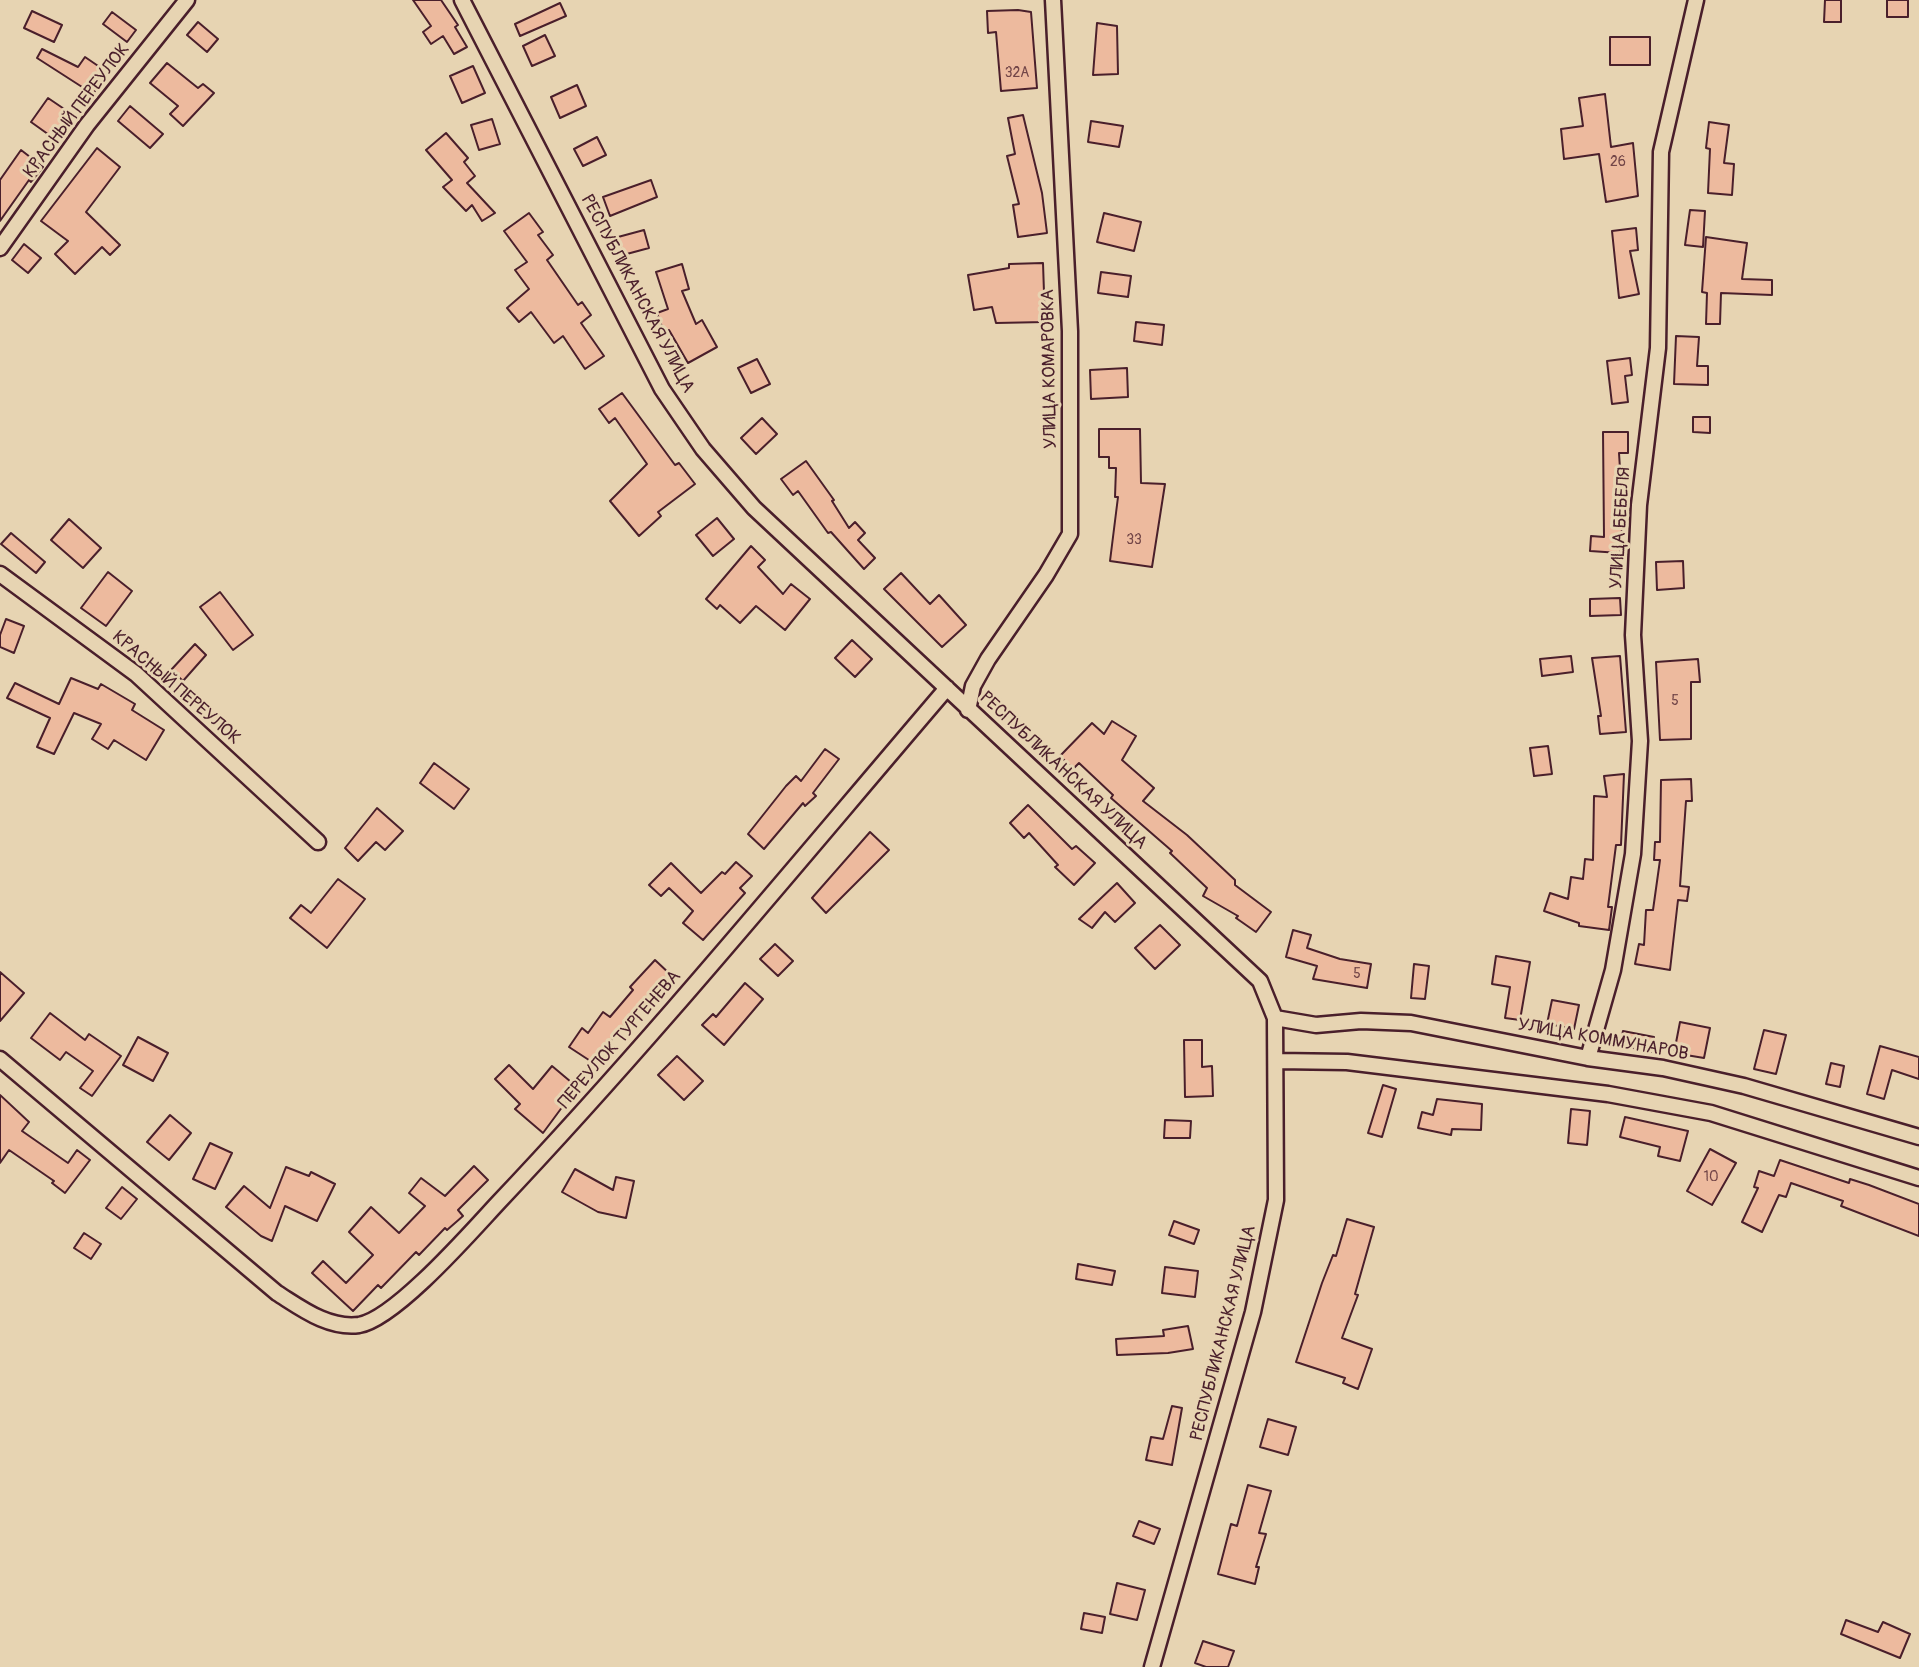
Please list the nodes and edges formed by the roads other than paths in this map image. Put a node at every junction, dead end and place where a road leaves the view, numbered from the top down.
1 (187, 0) edge
2 (462, 0) edge
3 (1053, 0) edge
4 (1696, 0) edge
5 (0, 248) edge
6 (0, 574) edge
7 (947, 688) junction
8 (968, 710) junction
9 (318, 842) dead end
10 (1275, 1018) junction
11 (1588, 1058) junction
12 (0, 1059) edge
13 (1277, 1061) junction
14 (1919, 1137) edge
15 (1919, 1178) edge
16 (1152, 1667) edge

1 - 5 street, КРАСНЫЙ ПЕРЕУЛОК
2 - 7 street, РЕСПУБЛИКАНСКАЯ УЛИЦА
3 - 8 street, УЛИЦА КОМАРОВКА
4 - 11 street, УЛИЦА БЕБЕЛЯ
6 - 9 street, КРАСНЫЙ ПЕРЕУЛОК
7 - 8 street, РЕСПУБЛИКАНСКАЯ УЛИЦА
7 - 12 street, ПЕРЕУЛОК ТУРГЕНЕВА
8 - 10 street, РЕСПУБЛИКАНСКАЯ УЛИЦА
10 - 11 street, УЛИЦА КОММУНАРОВ
10 - 13 street, РЕСПУБЛИКАНСКАЯ УЛИЦА
11 - 14 street, УЛИЦА КОММУНАРОВ
13 - 15 street
13 - 16 street, РЕСПУБЛИКАНСКАЯ УЛИЦА

